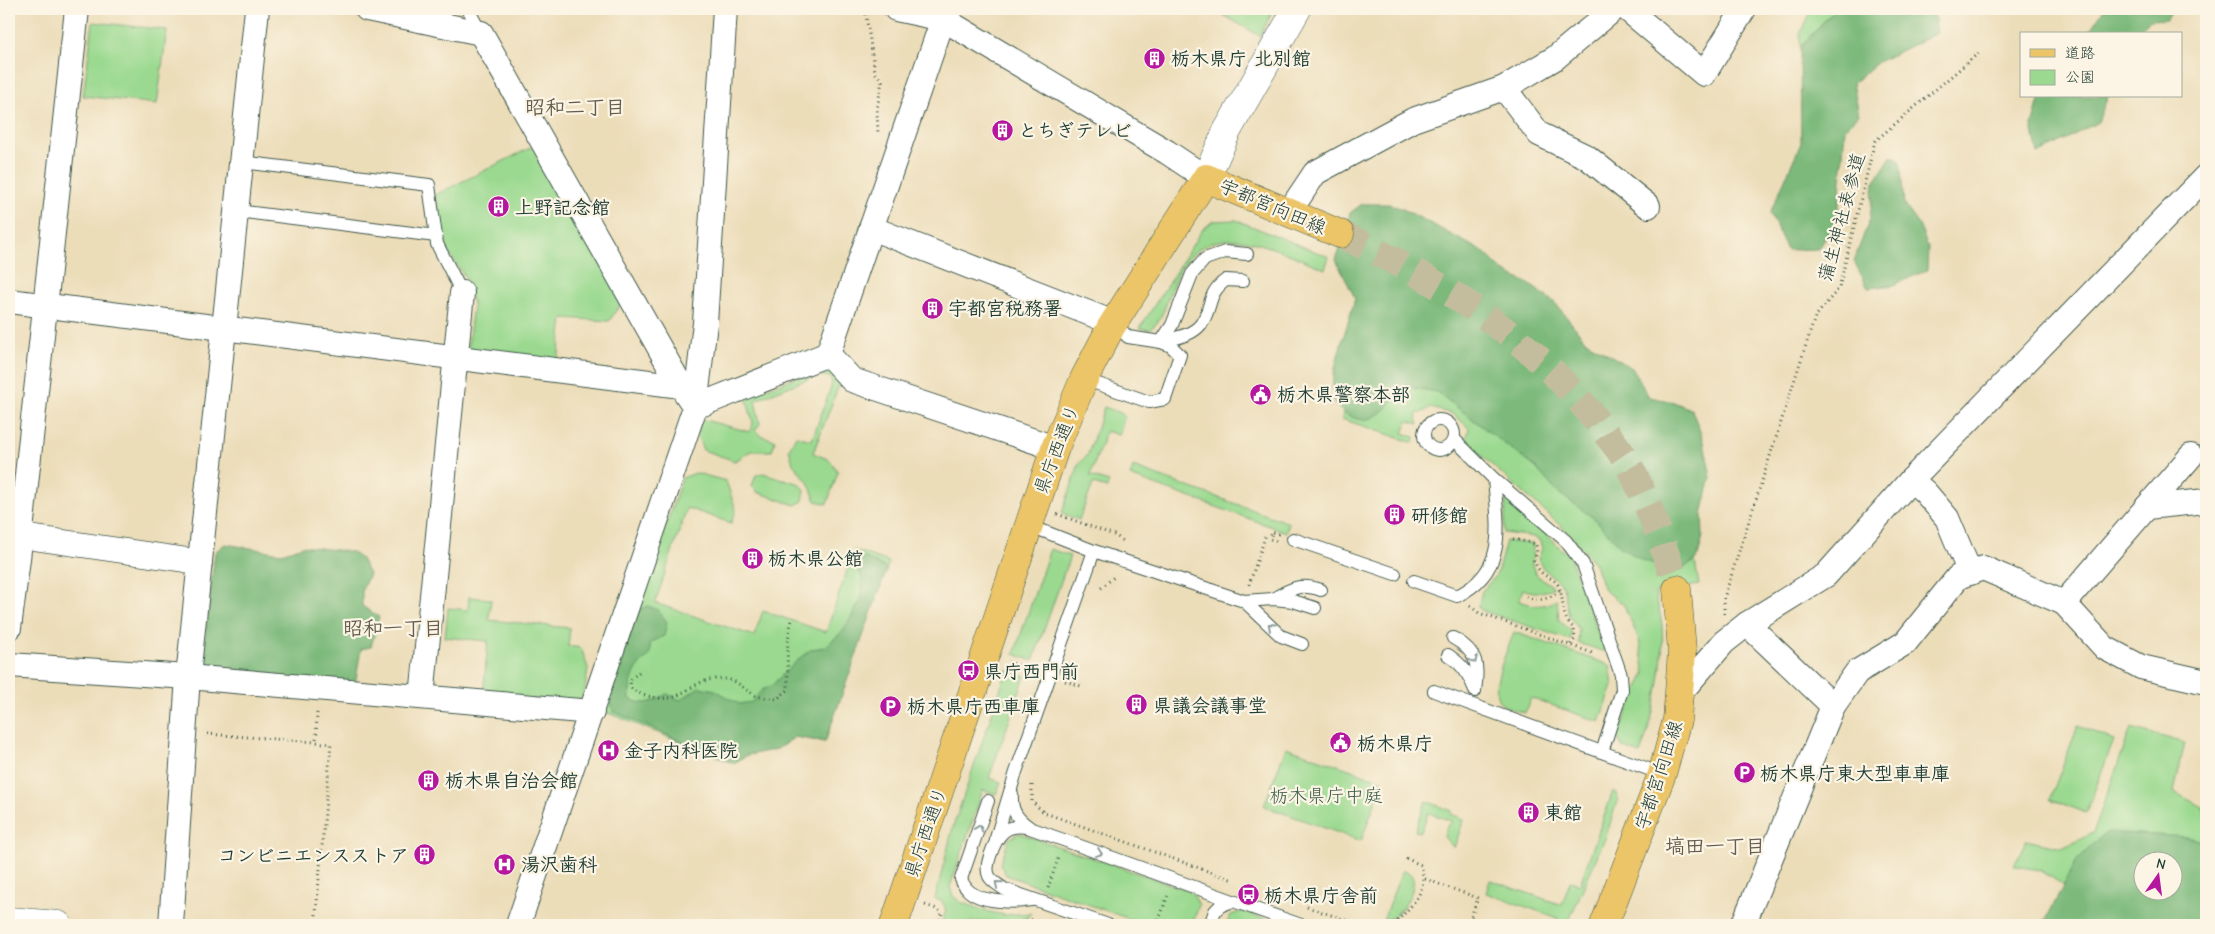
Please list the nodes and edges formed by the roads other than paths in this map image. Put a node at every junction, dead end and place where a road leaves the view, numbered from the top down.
1 (77, 9) edge
2 (257, 9) edge
3 (367, 9) edge
4 (468, 9) edge
5 (725, 9) edge
6 (896, 9) edge
7 (1297, 9) edge
8 (1614, 9) edge
9 (1627, 9) edge
10 (1744, 9) edge
11 (946, 14) edge
12 (481, 33) junction
13 (1504, 88) junction
14 (242, 162) junction
15 (2206, 176) edge
16 (1206, 178) junction
17 (1648, 206) dead end
18 (237, 212) junction
19 (1289, 212) junction
20 (871, 228) junction
21 (1340, 234) tunnel mouth
22 (436, 236) junction
23 (1247, 254) dead end
24 (1243, 281) dead end
25 (462, 294) joint
26 (9, 301) edge
27 (44, 305) junction
28 (1114, 323) junction
29 (225, 330) junction
30 (1161, 342) junction
31 (828, 354) junction
32 (457, 358) junction
33 (1084, 380) junction
34 (681, 386) junction
35 (696, 407) junction
36 (1454, 439) dead end
37 (1055, 448) junction
38 (2191, 456) dead end
39 (1494, 479) junction
40 (1911, 480) junction
41 (2206, 501) edge
42 (2147, 507) junction
43 (1028, 525) junction
44 (20, 536) junction
45 (1293, 539) dead end
46 (1094, 550) junction
47 (13, 559) edge
48 (200, 562) junction
49 (1970, 573) junction
50 (1395, 574) dead end
51 (1414, 581) dead end
52 (1676, 589) tunnel mouth
53 (1321, 590) dead end
54 (1273, 599) junction
55 (1244, 602) junction
56 (2064, 603) junction
57 (1315, 608) dead end
58 (1747, 624) junction
59 (9, 628) edge
60 (1453, 638) dead end
61 (1302, 644) dead end
62 (1448, 655) dead end
63 (9, 665) edge
64 (188, 677) junction
65 (2206, 682) edge
66 (1434, 691) dead end
67 (1475, 691) junction
68 (1680, 693) junction
69 (422, 697) junction
70 (1471, 704) junction
71 (1833, 706) junction
72 (592, 712) junction
73 (1602, 752) junction
74 (1662, 774) junction
75 (1013, 782) junction
76 (988, 800) dead end
77 (1030, 828) junction
78 (996, 838) junction
79 (1038, 901) junction
80 (1233, 901) junction
81 (9, 921) edge
82 (58, 925) edge
83 (171, 925) edge
84 (518, 925) edge
85 (894, 925) edge
86 (1108, 925) edge
87 (1210, 925) edge
88 (1300, 925) edge
89 (1604, 925) edge
90 (1743, 925) edge

1 - 27 street
2 - 14 street
3 - 12 street
4 - 12 lane
5 - 35 street
6 - 11 street
7 - 16 street, 県庁西通り
8 - 13 street
9 - 10 street
11 - 16 street
11 - 20 street
12 - 34 street
13 - 17 street
13 - 19 street
14 - 18 street
14 - 22 lane
15 - 40 street
16 - 19 main road, 宇都宮向田線
16 - 28 main road, 県庁西通り
18 - 22 lane
18 - 29 street
19 - 21 main road, 宇都宮向田線
20 - 28 street
20 - 31 street
22 - 25 lane
23 - 30 lane
24 - 30 lane
25 - 32 street
26 - 27 street
27 - 29 street
27 - 44 street
28 - 30 lane
28 - 33 main road, 県庁西通り
29 - 32 street
29 - 48 street
30 - 33 lane
31 - 35 street
31 - 37 street
32 - 34 street
32 - 69 street
33 - 37 main road, 県庁西通り
34 - 35 street
35 - 72 street
36 - 39 lane
37 - 43 main road, 県庁西通り
38 - 42 street
39 - 51 lane
39 - 73 lane
40 - 49 street
40 - 58 street
41 - 42 street
42 - 56 street
43 - 46 lane
43 - 85 main road, 県庁西通り
44 - 47 street
44 - 48 street
45 - 50 lane
46 - 55 lane
46 - 75 lane
47 - 59 street
48 - 64 street
49 - 56 street
49 - 71 street
52 - 68 main road, 宇都宮向田線
53 - 54 lane
54 - 55 lane
54 - 57 lane
61 -> 55 lane
56 - 65 street
58 - 68 street
58 - 71 street
60 -> 67 lane
62 - 67 lane
63 - 64 street
64 - 69 street
64 - 83 street
66 - 70 lane
67 - 70 lane
68 - 74 main road, 宇都宮向田線
69 - 72 street
70 - 73 lane
71 - 90 street
72 - 84 street
73 - 74 lane
74 - 89 main road, 宇都宮向田線
75 - 77 lane
75 - 78 lane
79 -> 76 lane
77 - 78 lane
77 -> 80 lane
79 -> 78 lane
79 - 86 lane
80 - 87 lane
80 - 88 lane
81 - 82 street

